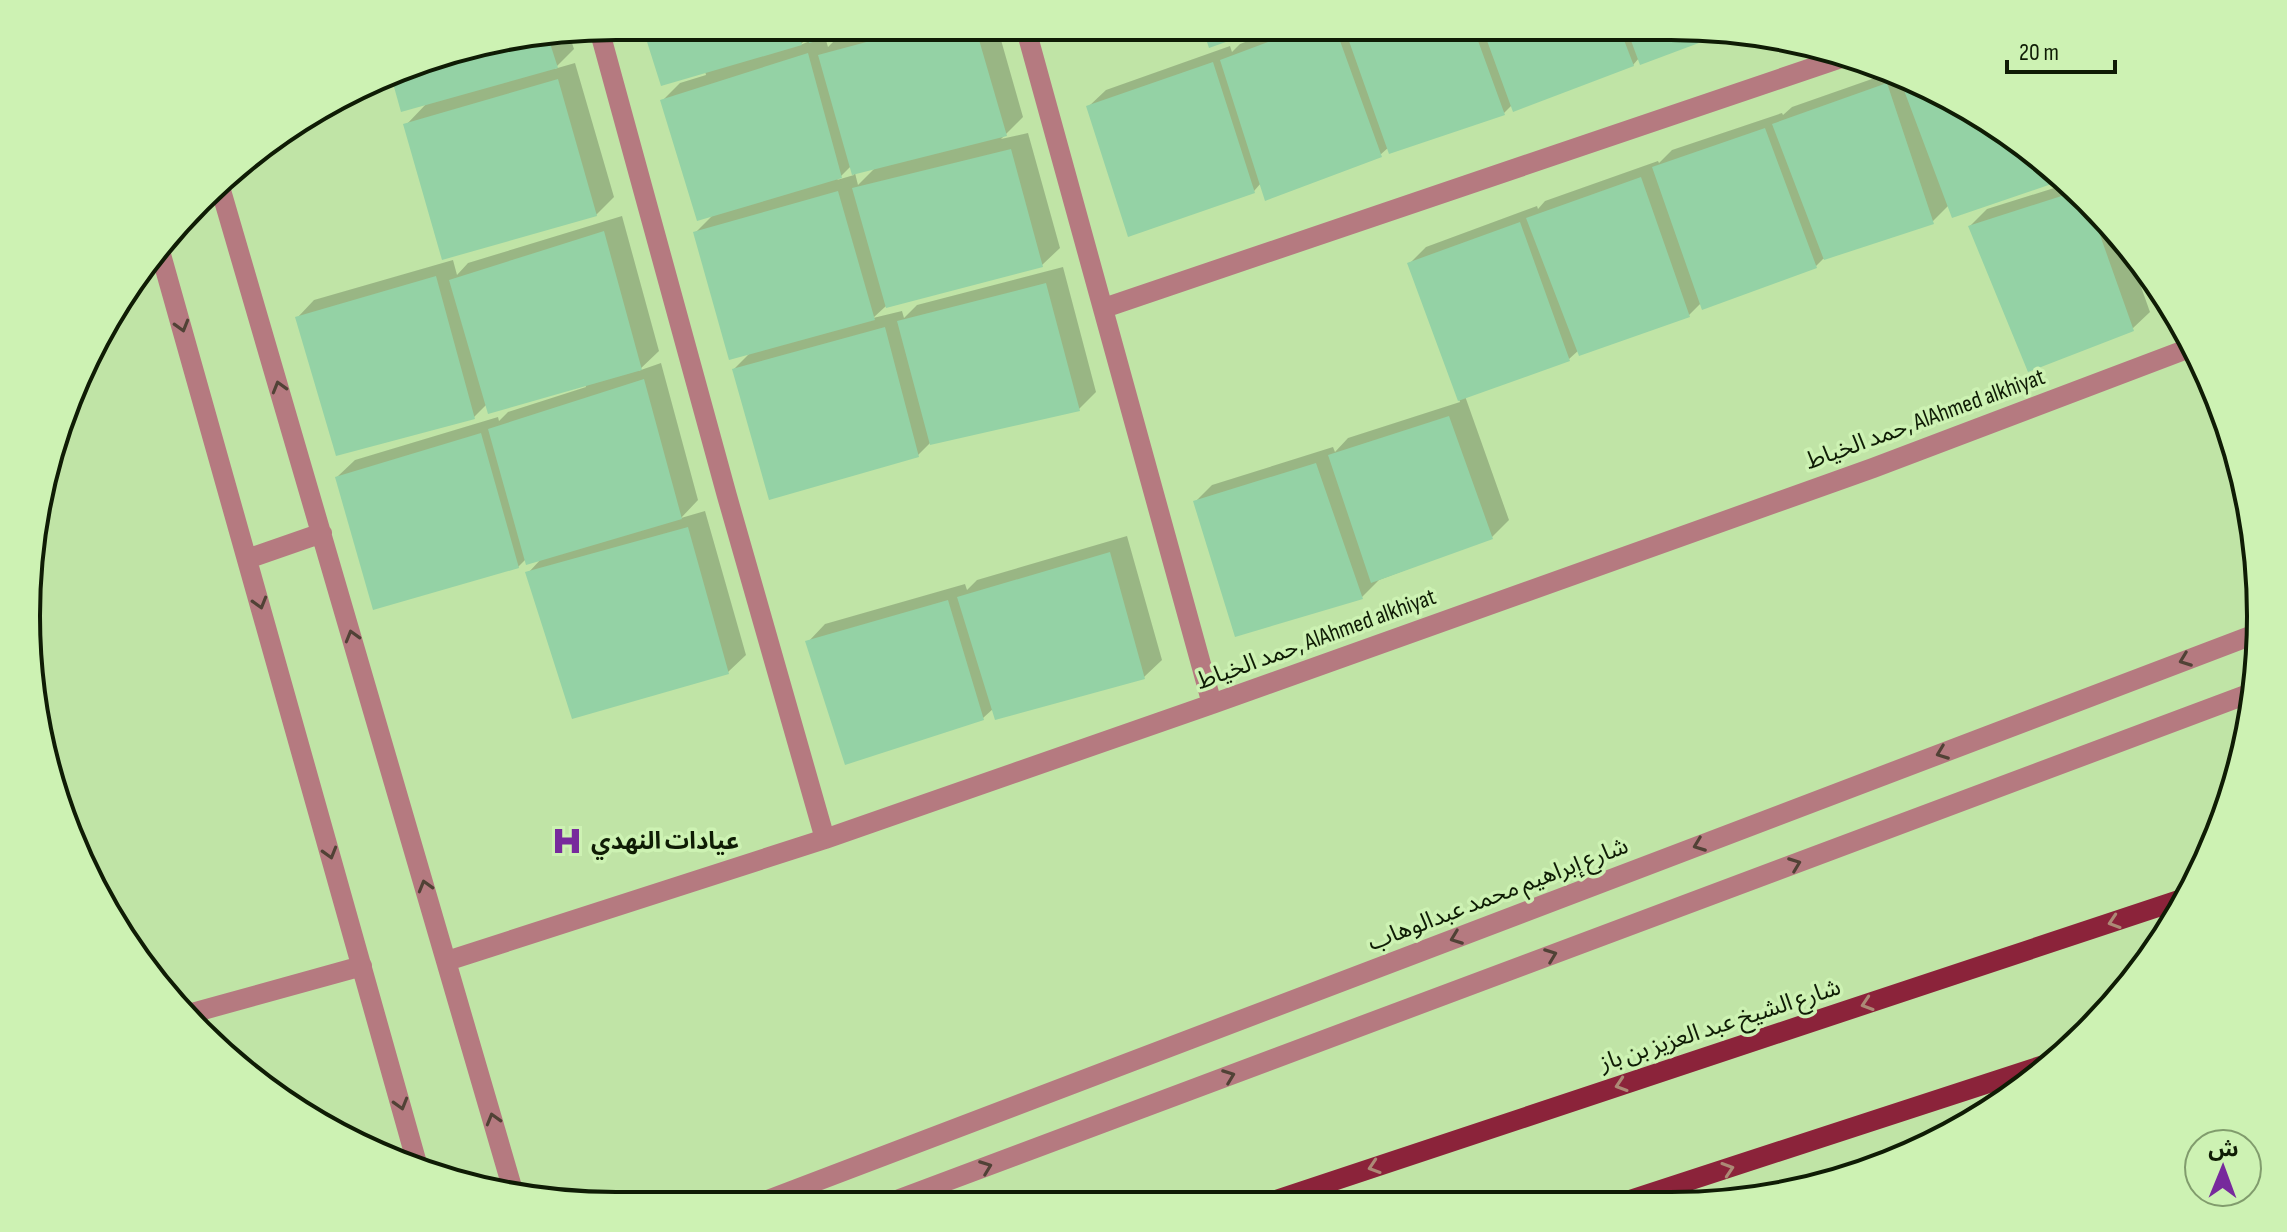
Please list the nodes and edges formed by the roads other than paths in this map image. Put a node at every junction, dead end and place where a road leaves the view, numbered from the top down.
1 (602, 40) edge
2 (1029, 40) edge
3 (1828, 62) edge
4 (223, 196) edge
5 (163, 261) edge
6 (1104, 308) junction
7 (2179, 345) edge
8 (322, 533) junction
9 (247, 559) junction
10 (2246, 637) edge
11 (2241, 697) edge
12 (1212, 704) junction
13 (825, 839) junction
14 (2171, 903) edge
15 (447, 961) junction
16 (362, 966) junction
17 (198, 1011) edge
18 (2024, 1072) edge
19 (415, 1155) edge
20 (511, 1182) edge
21 (789, 1192) edge
22 (918, 1192) edge
23 (1300, 1192) edge
24 (1655, 1192) edge

1 - 13 street
2 - 6 street
3 - 6 street
8 -> 4 street
5 -> 9 street
6 - 12 street
7 - 12 street, حمد الخياط, AlAhmed alkhiyat
8 - 9 street
15 -> 8 street
9 -> 16 street
10 -> 21 street, شارع إبراهيم محمد عبدالوهاب
22 -> 11 street
12 - 13 street, حمد الخياط, AlAhmed alkhiyat
13 - 15 street, حمد الخياط, AlAhmed alkhiyat
14 -> 23 main road, شارع الشيخ عبد العزيز بن باز
20 -> 15 street
16 - 17 street
16 -> 19 street
24 -> 18 main road

